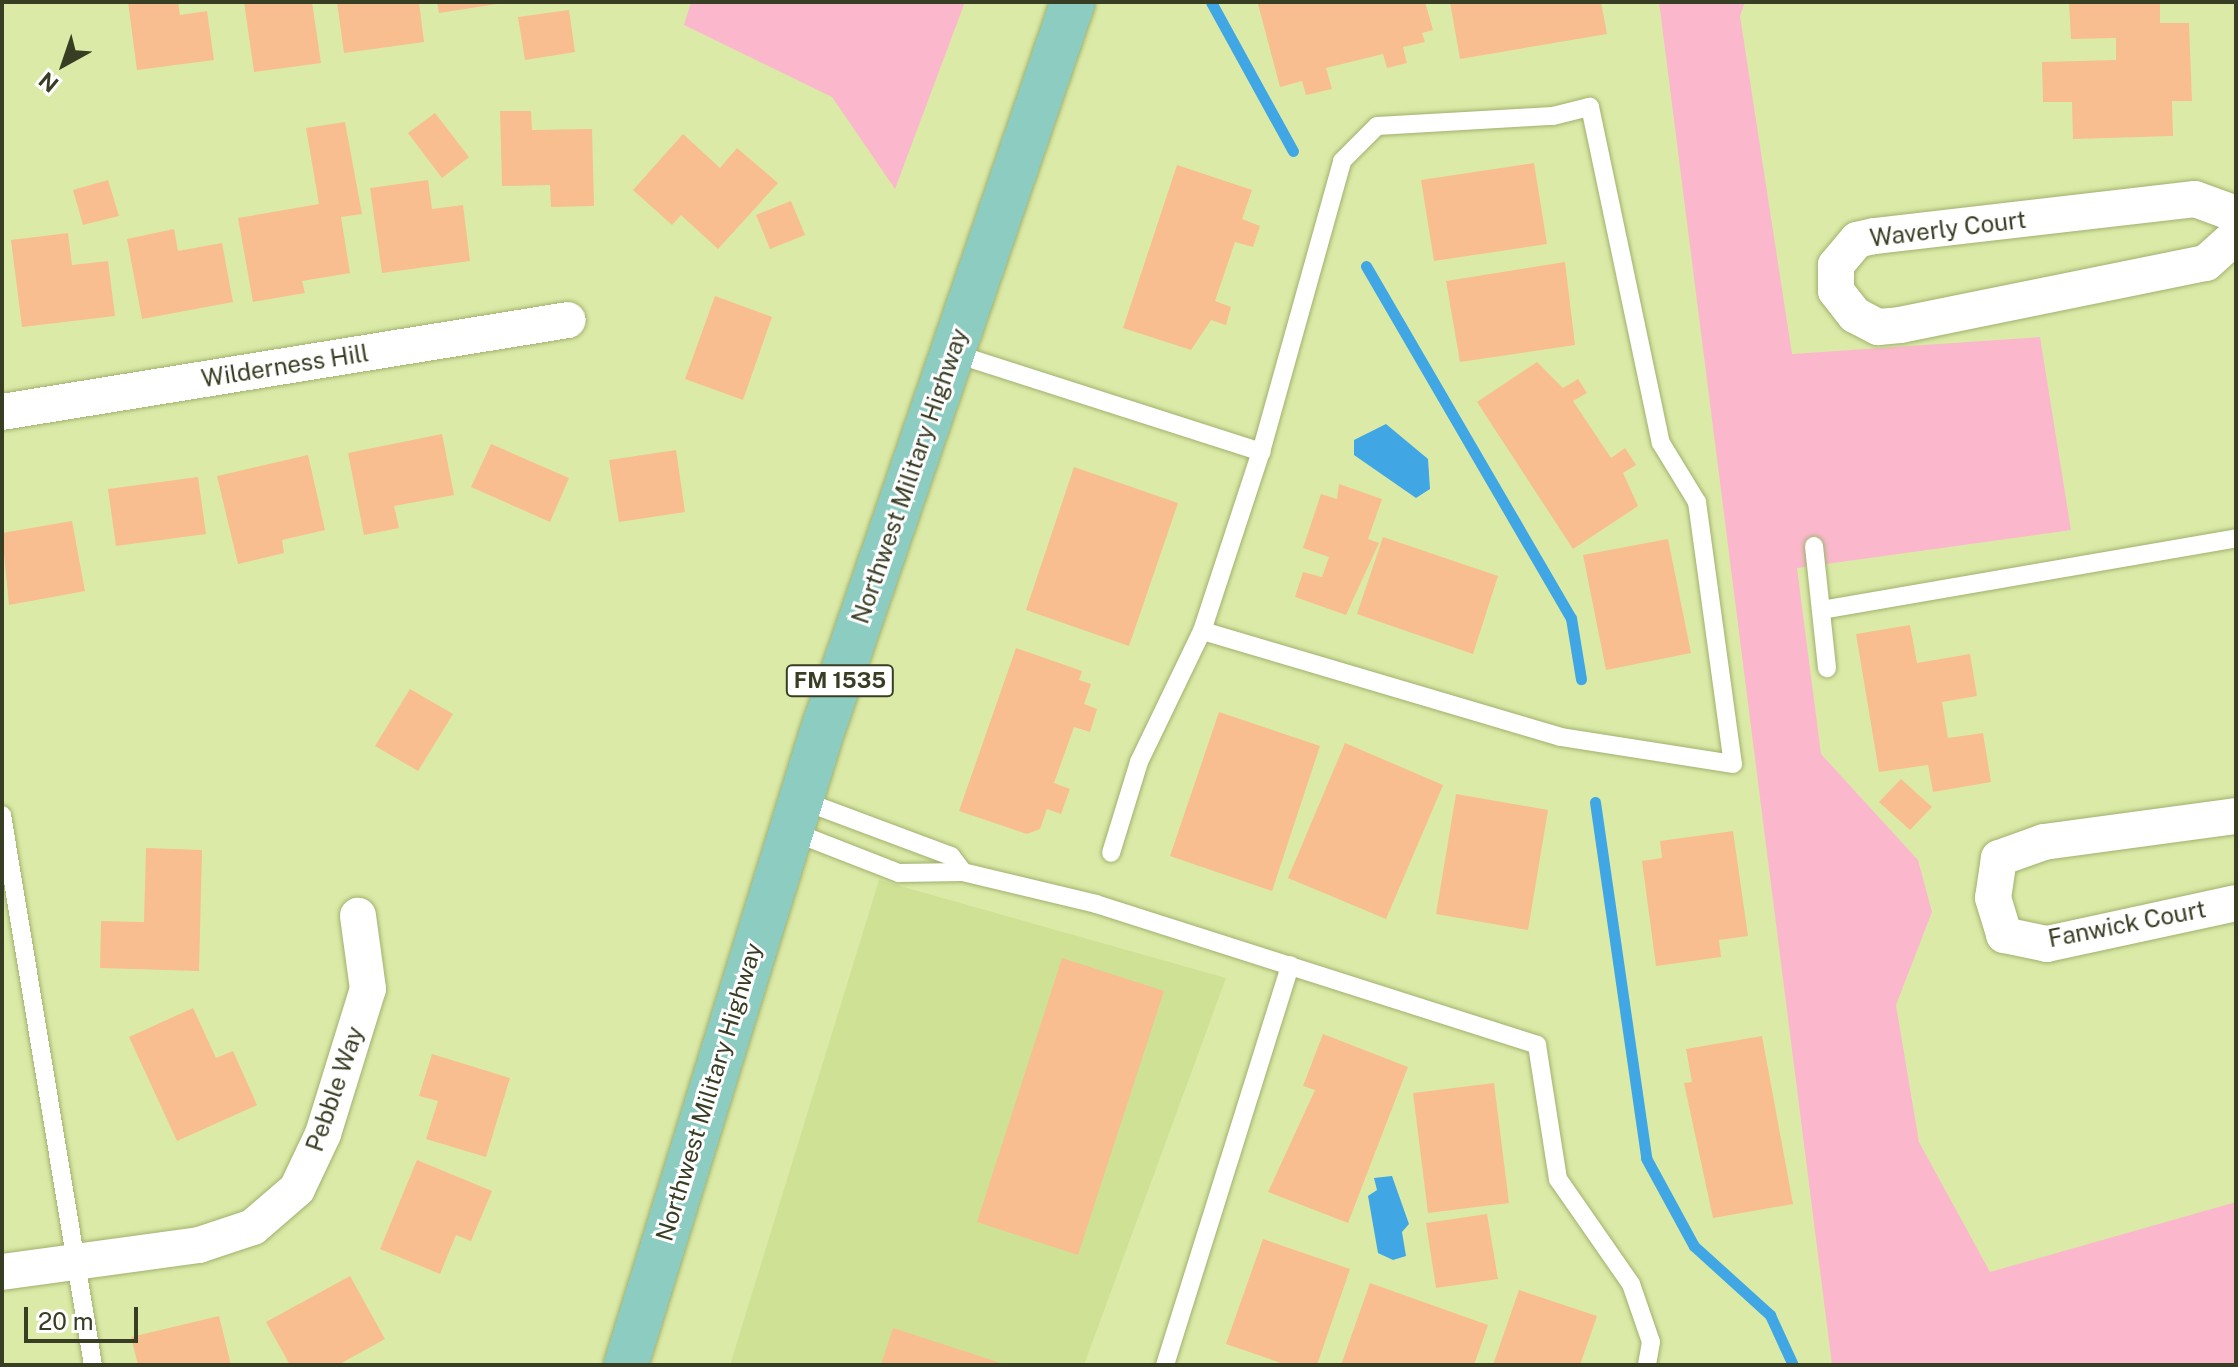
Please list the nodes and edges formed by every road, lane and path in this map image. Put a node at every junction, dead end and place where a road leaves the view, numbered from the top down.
1 (1073, 2) edge
2 (2236, 214) edge
3 (2236, 236) edge
4 (568, 320) dead end
5 (953, 353) junction
6 (2, 412) edge
7 (1261, 452) junction
8 (2236, 538) edge
9 (1814, 546) dead end
10 (1821, 610) junction
11 (1202, 631) junction
12 (1827, 668) dead end
13 (2, 815) edge
14 (796, 816) junction
15 (2236, 816) edge
16 (1111, 853) dead end
17 (963, 872) junction
18 (2236, 903) edge
19 (358, 916) dead end
20 (1290, 965) junction
21 (76, 1260) junction
22 (2, 1272) edge
23 (93, 1365) edge
24 (626, 1365) edge
25 (1165, 1365) edge
26 (1647, 1365) edge

1 - 5 main road, Northwest Military Highway / FM 1535
2 - 3 street, Waverly Court
4 - 6 street, Wilderness Hill
5 - 7 lane
5 - 14 main road, Northwest Military Highway / FM 1535
7 - 11 lane
7 - 11 lane
8 - 10 lane
9 - 10 lane
10 - 12 lane
11 - 16 lane
13 - 21 lane
14 - 17 lane
14 - 17 lane
14 - 24 main road, Northwest Military Highway / FM 1535
15 - 18 street, Fanwick Court
17 - 20 lane
19 - 21 street, Pebble Way
20 - 25 lane
20 - 26 lane
21 - 22 street, Pebble Way
21 - 23 lane

